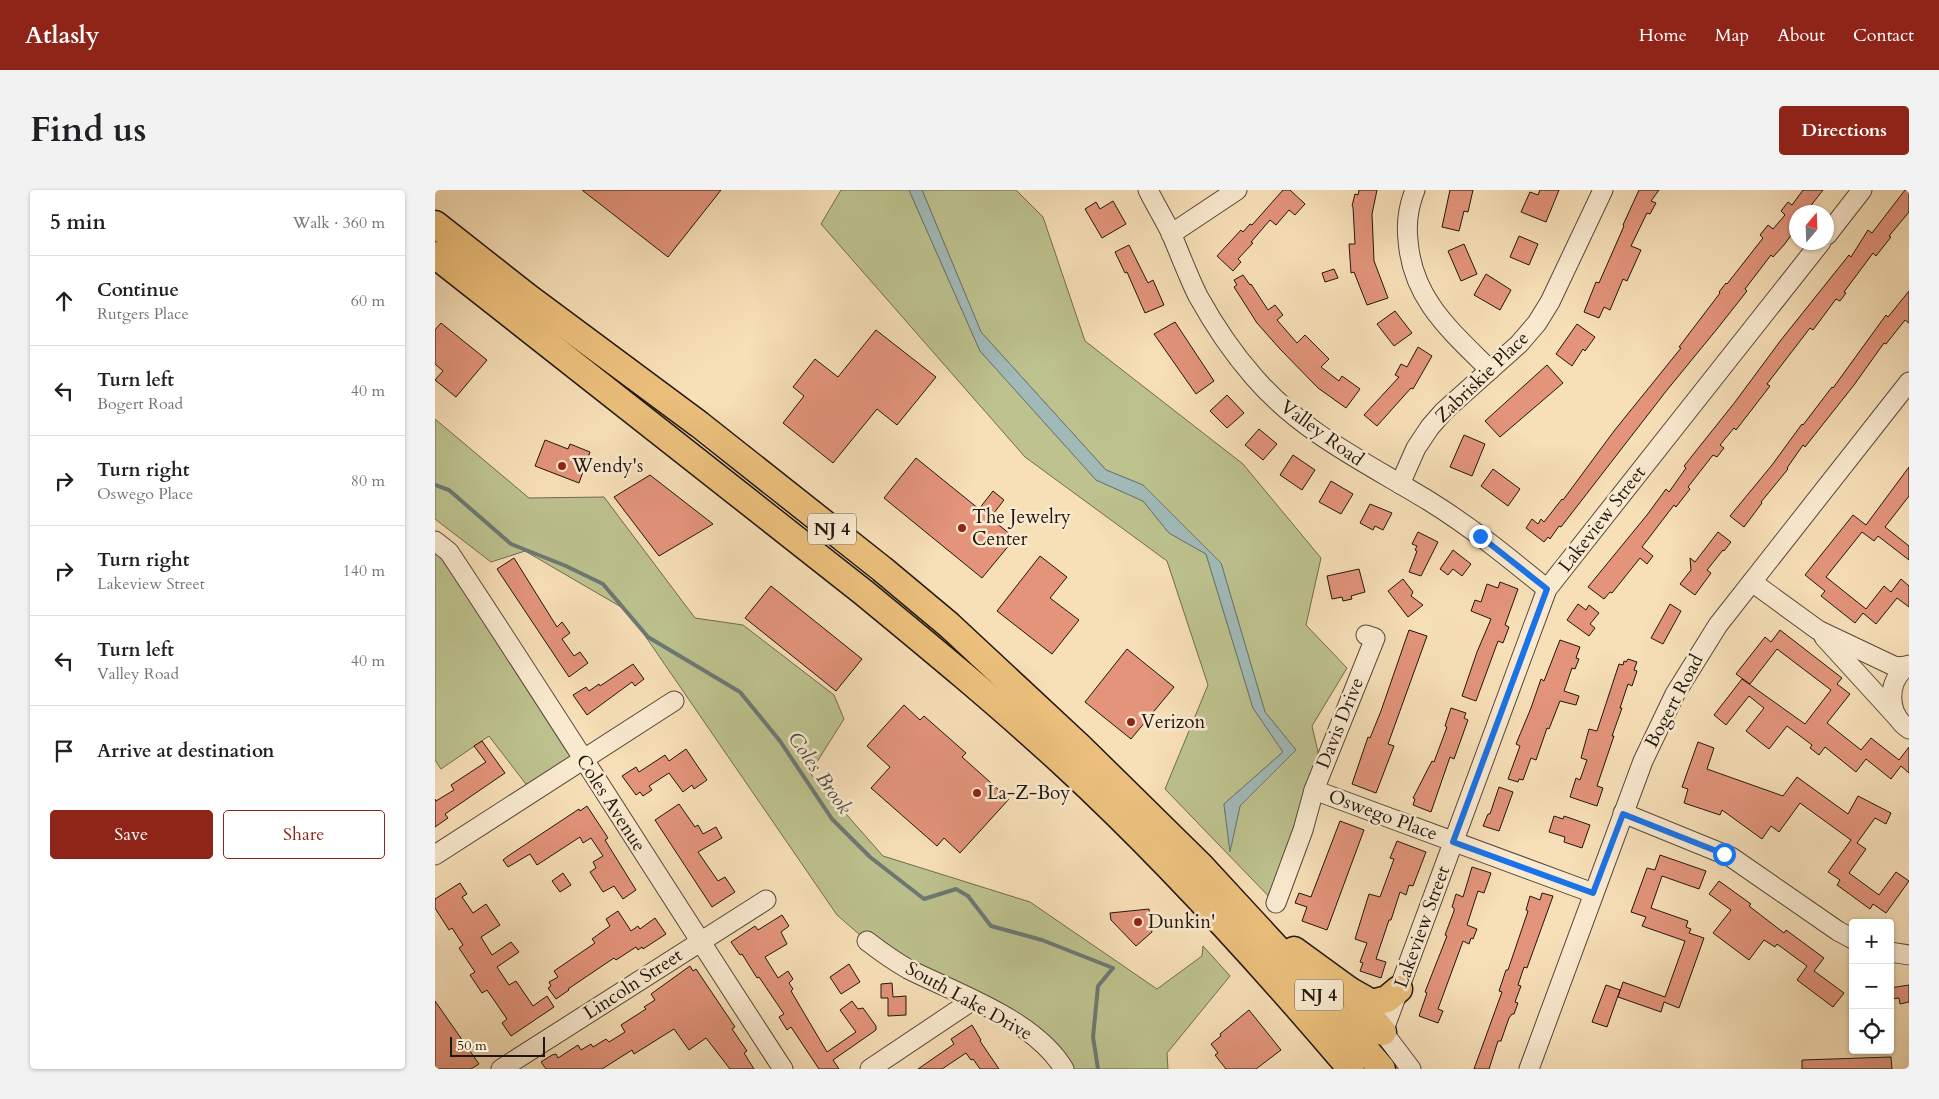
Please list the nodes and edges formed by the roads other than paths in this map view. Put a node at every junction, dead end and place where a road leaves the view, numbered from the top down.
1 (1147, 190) edge
2 (1237, 190) edge
3 (1415, 190) edge
4 (1603, 190) edge
5 (1862, 190) edge
6 (435, 224) edge
7 (1834, 226) edge
8 (1171, 234) junction
9 (1815, 250) edge
10 (435, 255) edge
11 (1490, 370) junction
12 (1909, 382) edge
13 (1400, 484) junction
14 (435, 541) edge
15 (1752, 582) junction
16 (1547, 589) junction
17 (1819, 630) junction
18 (1366, 635) dead end
19 (1908, 666) edge
20 (674, 700) dead end
21 (1903, 723) edge
22 (583, 760) junction
23 (1313, 790) junction
24 (1623, 814) junction
25 (1453, 842) junction
26 (435, 856) edge
27 (1593, 893) junction
28 (766, 900) dead end
29 (1276, 903) dead end
30 (1255, 922) junction
31 (1849, 937) edge
32 (699, 941) junction
33 (867, 941) dead end
34 (1894, 953) edge
35 (1909, 955) edge
36 (1399, 989) junction
37 (1349, 990) junction
38 (973, 1000) junction
39 (1303, 1012) junction
40 (1383, 1032) junction
41 (1323, 1044) joint
42 (501, 1069) edge
43 (783, 1069) edge
44 (870, 1069) edge
45 (1064, 1069) edge
46 (1340, 1069) edge
47 (1351, 1069) edge
48 (1382, 1069) edge
49 (1411, 1069) edge
50 (1529, 1069) edge

1 - 8 street, Valley Road
2 - 8 street
3 - 11 street
4 - 11 street, Zabriskie Place
5 - 7 street
6 - 30 highway, NJ 4
8 - 13 street, Valley Road
9 - 16 street, Lakeview Street
10 - 39 highway, NJ 4
11 - 13 street, Zabriskie Place
12 - 15 street, Bogert Road
13 - 16 street, Valley Road
14 - 22 street, Coles Avenue
15 - 17 street
15 - 24 street, Bogert Road
16 - 25 street, Lakeview Street
17 - 19 street
17 - 21 street
18 - 23 street, Davis Drive
19 - 21 street
20 - 22 street
22 - 26 street
22 - 32 street, Coles Avenue
23 - 25 street, Oswego Place
23 - 29 street, Davis Drive
24 - 27 street, Bogert Road
24 - 31 street
25 - 27 street, Oswego Place
25 - 36 street, Lakeview Street
27 - 50 street, Bogert Road
28 - 32 street, Lincoln Street
30 - 37 highway
30 - 48 highway, NJ 4
32 - 42 street, Lincoln Street
32 - 43 street, Coles Avenue
33 - 38 street, South Lake Drive
34 - 35 street
36 - 37 highway
36 - 40 street, Lakeview Street
37 - 40 highway
38 - 44 street
38 - 45 street, South Lake Drive
39 - 41 highway
39 - 47 highway, NJ 4
40 - 49 street
41 - 46 street

